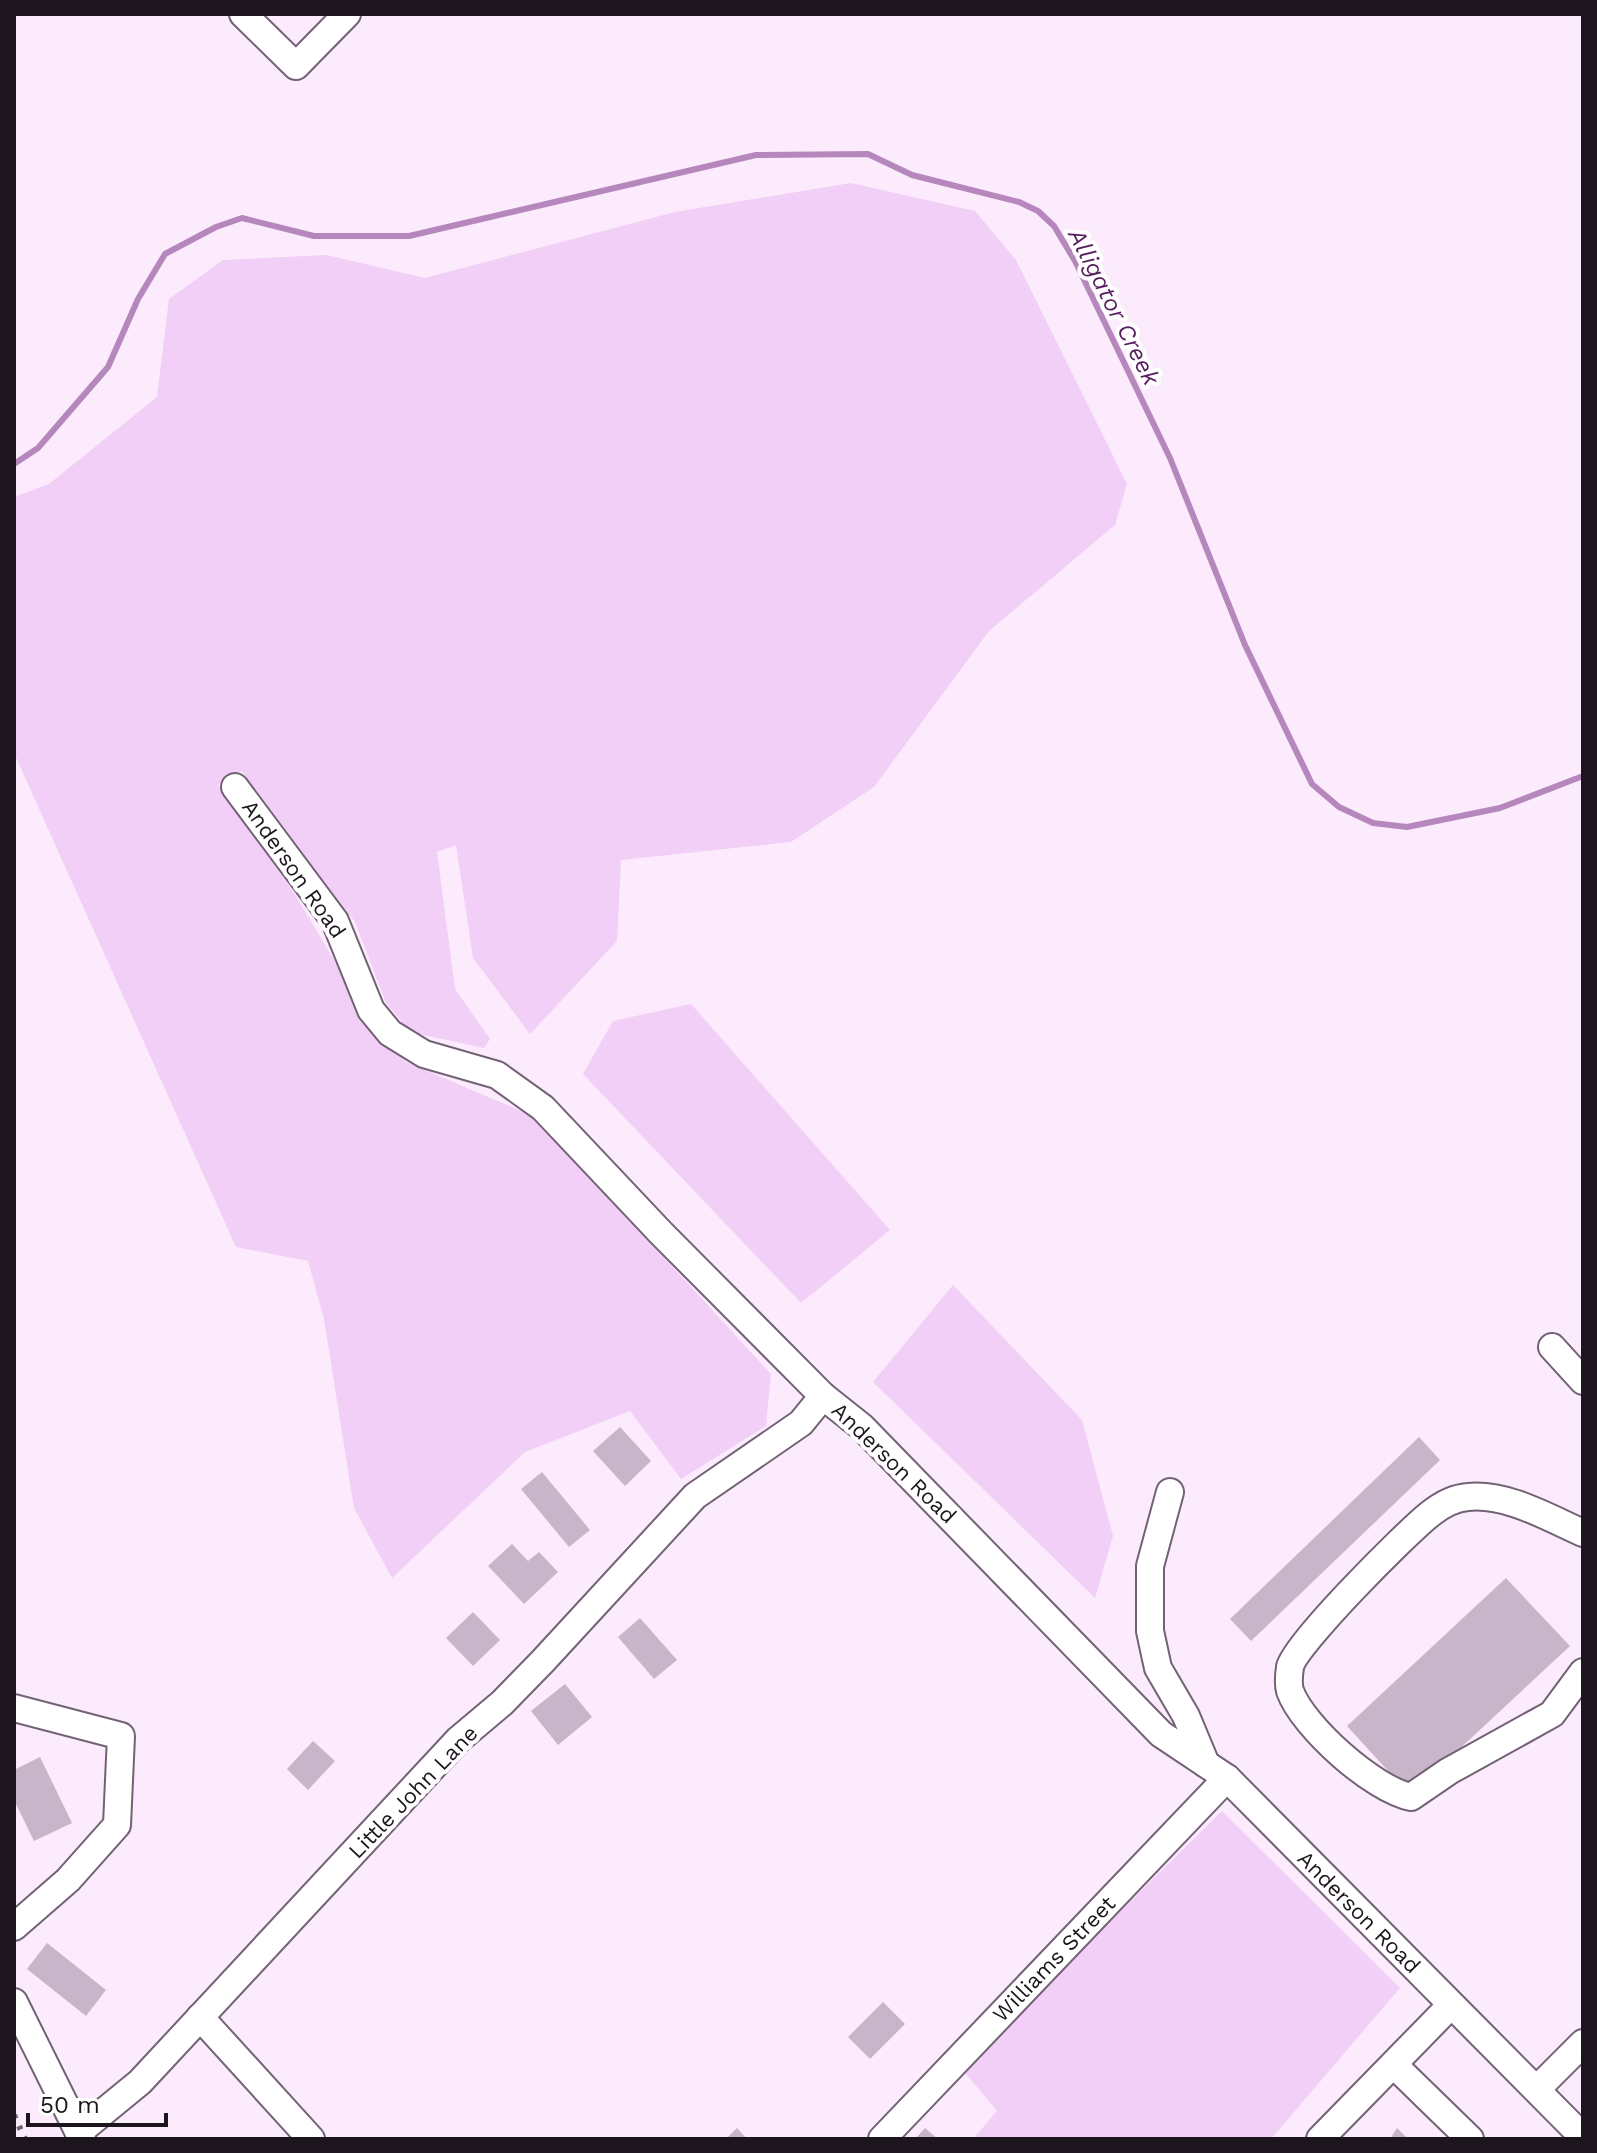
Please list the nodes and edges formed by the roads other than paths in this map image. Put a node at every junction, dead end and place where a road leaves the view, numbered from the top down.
1 (243, 14) edge
2 (347, 14) edge
3 (235, 787) dead end
4 (1552, 1347) dead end
5 (1583, 1381) edge
6 (823, 1396) junction
7 (1170, 1492) dead end
8 (1583, 1533) edge
9 (1583, 1672) edge
10 (14, 1708) edge
11 (1217, 1771) junction
12 (14, 1927) edge
13 (14, 2002) edge
14 (1451, 2005) junction
15 (200, 2017) junction
16 (1583, 2043) edge
17 (1395, 2066) junction
18 (1537, 2089) junction
19 (80, 2136) edge
20 (1583, 2137) edge
21 (311, 2139) edge
22 (882, 2139) edge
23 (1320, 2139) edge
24 (1470, 2139) edge

1 - 2 street
3 - 6 street, Anderson Road
4 - 5 street
6 - 11 street, Anderson Road
6 - 15 street, Little John Lane
7 - 11 street
8 - 9 street
10 - 12 street
11 - 14 street, Anderson Road
11 - 22 street, Williams Street
13 - 19 street
14 - 17 street
14 - 18 street, Anderson Road
15 - 19 street, Little John Lane
15 - 21 street
16 - 18 street
17 - 23 street
17 - 24 street
18 - 20 street, Anderson Road

